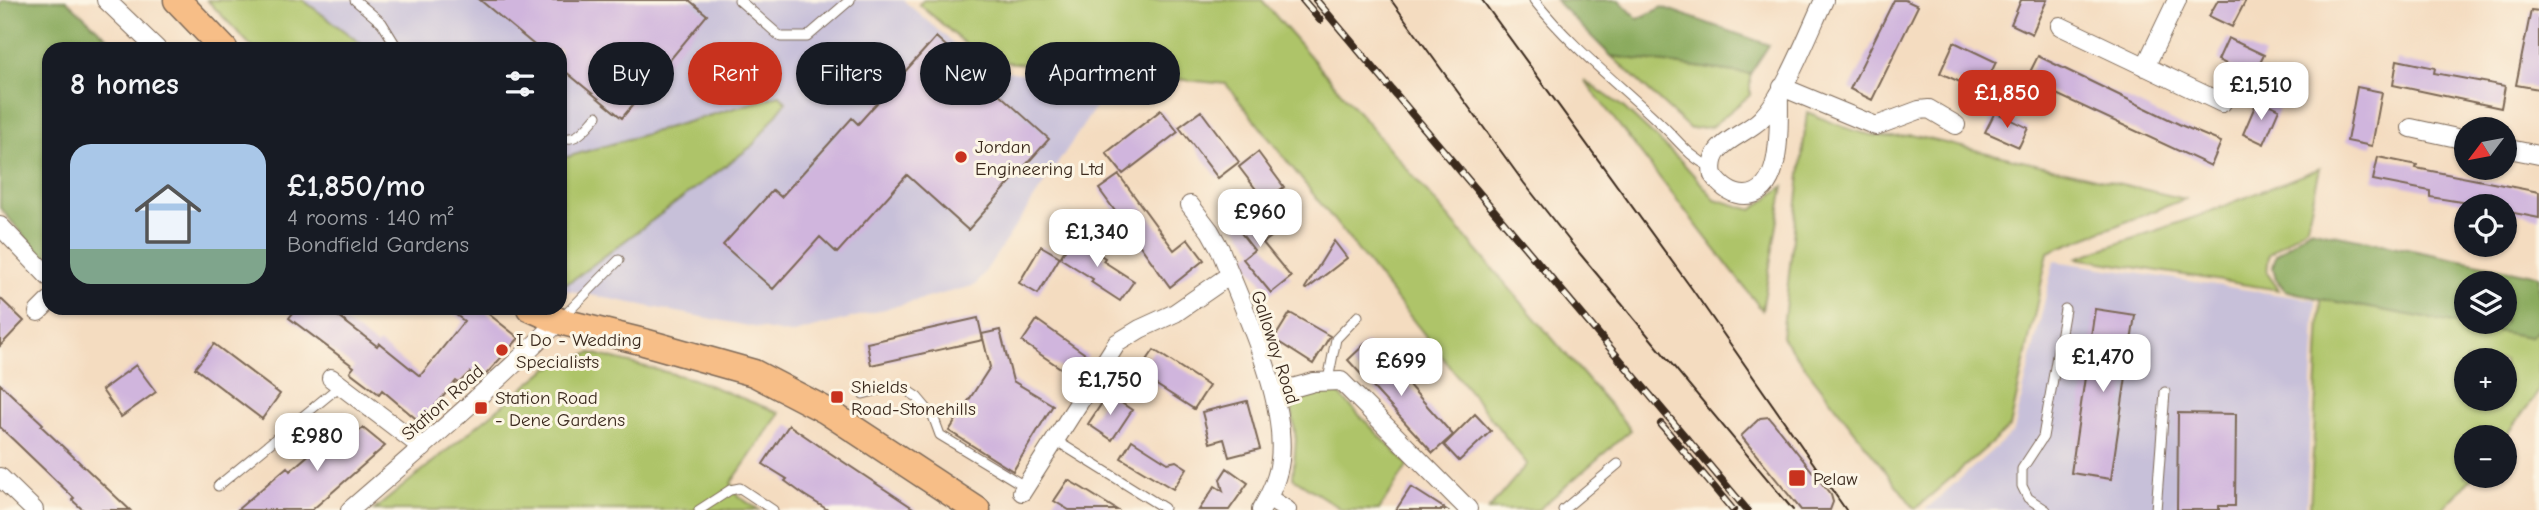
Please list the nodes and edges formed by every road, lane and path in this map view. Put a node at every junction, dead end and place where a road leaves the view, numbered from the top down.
1 (106, 0) edge
2 (177, 0) edge
3 (355, 0) edge
4 (739, 0) edge
5 (850, 0) edge
6 (1534, 0) edge
7 (1824, 0) edge
8 (2177, 0) edge
9 (2060, 26) dead end
10 (150, 42) edge
11 (217, 42) edge
12 (394, 42) edge
13 (2145, 66) junction
14 (1780, 90) junction
15 (2222, 103) dead end
16 (597, 116) dead end
17 (1956, 125) dead end
18 (2411, 128) dead end
19 (2454, 137) edge
20 (567, 139) edge
21 (2517, 151) edge
22 (2539, 155) edge
23 (1711, 167) junction
24 (1190, 205) dead end
25 (0, 226) edge
26 (619, 260) dead end
27 (42, 269) edge
28 (1230, 275) junction
29 (2066, 309) dead end
30 (567, 313) edge
31 (546, 315) edge
32 (565, 315) edge
33 (1359, 316) dead end
34 (559, 321) junction
35 (1328, 380) junction
36 (336, 382) joint
37 (2165, 392) dead end
38 (1274, 393) junction
39 (863, 394) dead end
40 (1055, 440) junction
41 (423, 448) junction
42 (1618, 464) dead end
43 (0, 477) edge
44 (218, 486) dead end
45 (1024, 490) joint
46 (1264, 504) edge
47 (1164, 508) edge
48 (1468, 509) edge
49 (34, 510) edge
50 (349, 510) edge
51 (699, 510) edge
52 (773, 510) edge
53 (977, 510) edge
54 (1287, 510) edge
55 (1563, 510) edge
56 (2046, 510) edge
57 (2156, 510) edge

1 - 10 street
2 - 11 main road
3 - 12 lane
4 - 5 lane
6 - 23 lane
7 - 14 street
8 - 13 street
9 - 13 street
13 - 15 street
14 - 17 street
14 - 23 street
14 - 23 street
16 - 20 lane
18 - 19 street
21 - 22 street
24 - 28 street, Galloway Road
25 - 27 street
26 - 30 lane
28 - 38 street, Galloway Road
28 - 40 street
29 - 56 lane
31 - 34 main road
32 - 34 lane
33 - 35 lane
34 - 41 street, Station Road
34 - 53 main road
35 - 38 street
35 - 48 street
36 - 41 street
36 - 44 lane
37 - 57 lane
38 - 46 street, Galloway Road
39 - 45 lane
40 - 45 street
40 - 47 lane
41 - 50 street, Station Road
42 - 55 lane
43 - 49 street
46 - 54 street
51 - 52 lane

